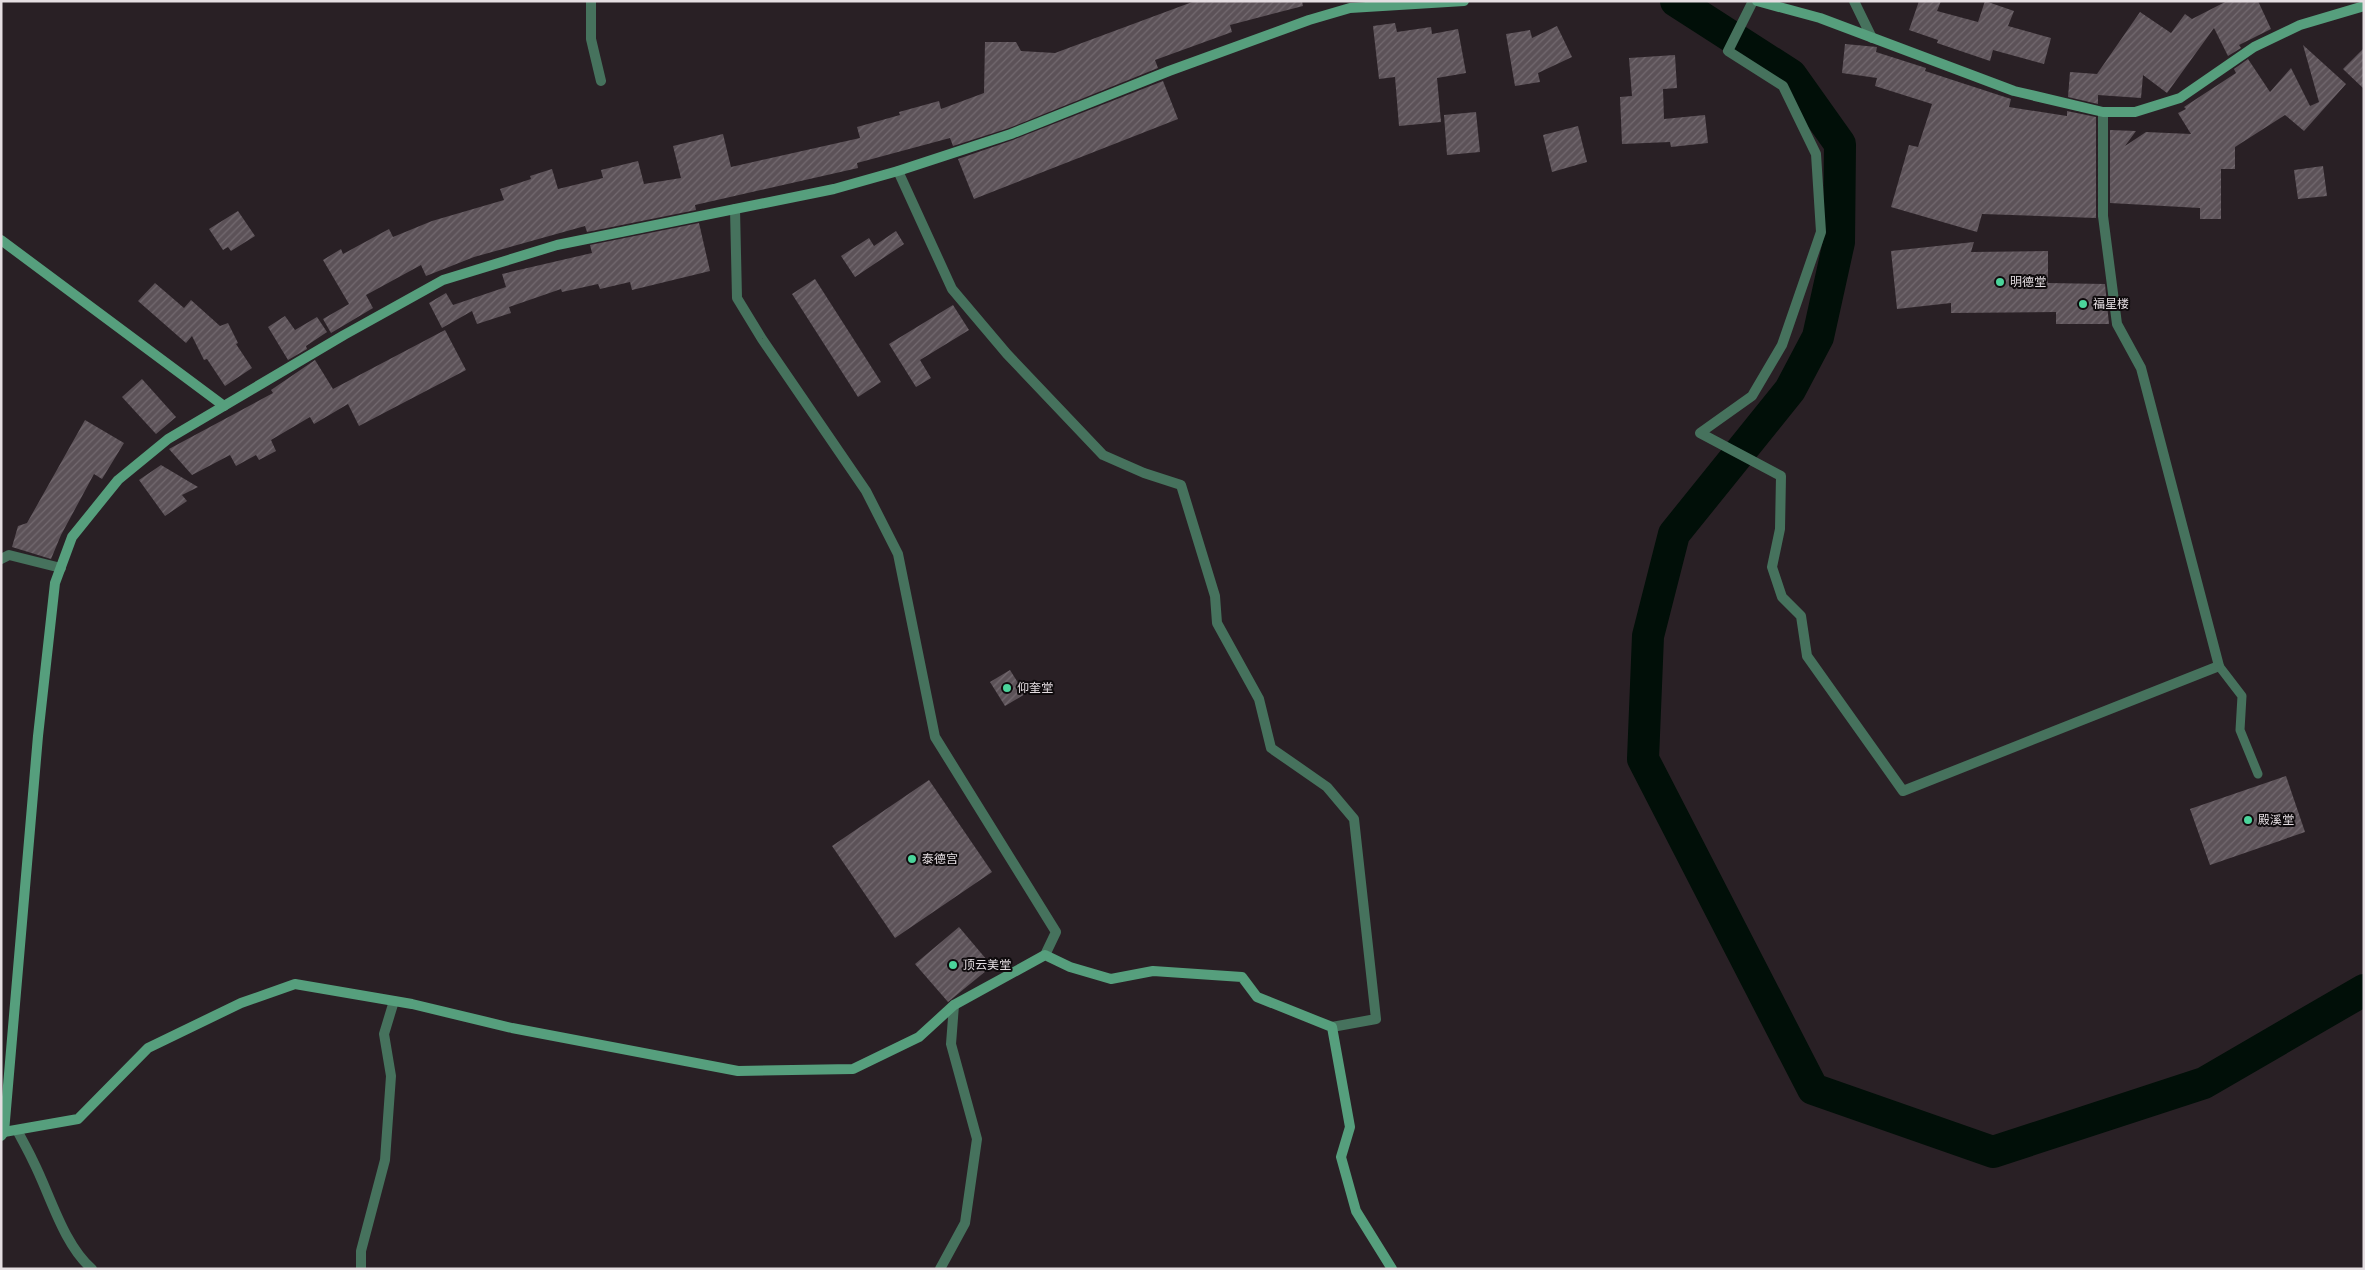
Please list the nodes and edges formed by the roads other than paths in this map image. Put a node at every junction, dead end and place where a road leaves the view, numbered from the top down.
1 (590, 1) edge
2 (1464, 1) edge
3 (1753, 1) edge
4 (1757, 1) edge
5 (1854, 1) edge
6 (2364, 6) edge
7 (1872, 38) junction
8 (601, 81) dead end
9 (2102, 112) junction
10 (898, 171) junction
11 (735, 209) junction
12 (1, 240) edge
13 (224, 406) junction
14 (1, 559) edge
15 (60, 568) junction
16 (2219, 666) junction
17 (2258, 774) dead end
18 (1045, 954) junction
19 (394, 1001) junction
20 (954, 1005) junction
21 (1332, 1026) junction
22 (17, 1130) junction
23 (2, 1134) edge
24 (92, 1269) edge
25 (361, 1269) edge
26 (940, 1269) edge
27 (1392, 1269) edge

1 - 8 street
2 - 10 street
3 - 16 street
4 - 7 street
5 - 7 street
6 - 9 street
7 - 9 street
9 - 16 street
10 - 11 street
10 - 21 street
11 - 13 street
11 - 18 street
12 - 13 street
13 - 15 street
14 - 15 street
15 - 23 street
16 - 17 lane
18 - 20 street
18 - 21 street
19 - 20 street
19 - 22 street
19 - 25 street
20 - 26 street
21 - 27 street
22 - 23 street
22 - 24 street

